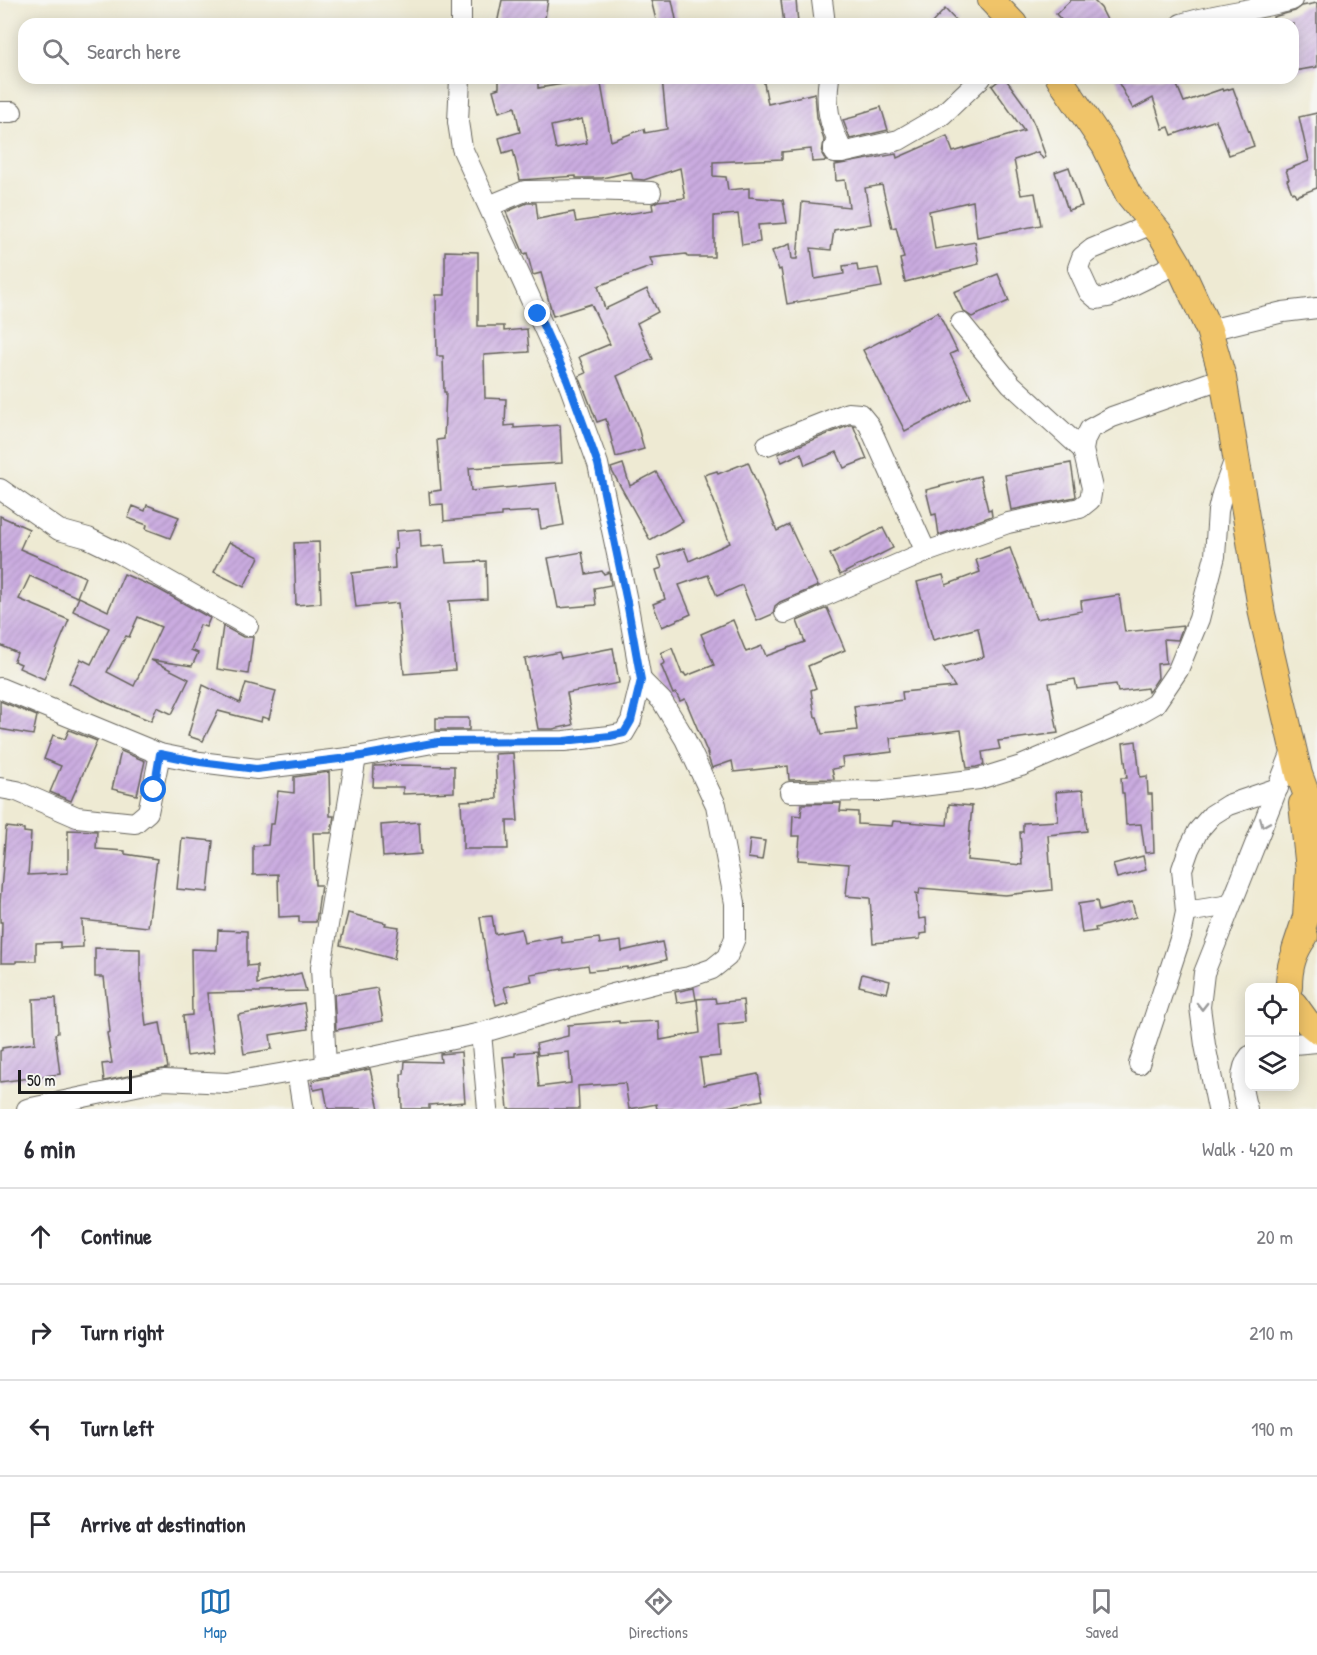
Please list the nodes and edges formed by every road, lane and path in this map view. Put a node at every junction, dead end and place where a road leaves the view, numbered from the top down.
1 (461, 0) edge
2 (822, 0) edge
3 (991, 0) edge
4 (1292, 0) edge
5 (461, 18) edge
6 (824, 18) edge
7 (1008, 18) edge
8 (1199, 18) edge
9 (460, 84) edge
10 (828, 84) edge
11 (975, 84) edge
12 (1066, 84) edge
13 (651, 192) dead end
14 (489, 206) junction
15 (1152, 224) junction
16 (1178, 263) junction
17 (1317, 308) edge
18 (961, 323) dead end
19 (1209, 330) junction
20 (1223, 378) junction
21 (768, 445) dead end
22 (1083, 450) junction
23 (1236, 456) junction
24 (0, 489) edge
25 (926, 552) junction
26 (785, 613) dead end
27 (248, 626) dead end
28 (641, 680) junction
29 (0, 688) edge
30 (1293, 749) junction
31 (160, 754) junction
32 (356, 757) junction
33 (1299, 774) junction
34 (0, 788) edge
35 (1278, 788) junction
36 (790, 792) dead end
37 (1317, 823) edge
38 (1230, 905) junction
39 (1186, 912) junction
40 (1317, 927) edge
41 (1295, 950) junction
42 (1289, 983) edge
43 (1299, 1011) edge
44 (1317, 1030) edge
45 (481, 1033) junction
46 (1317, 1042) edge
47 (1299, 1044) edge
48 (1245, 1062) edge
49 (1139, 1064) dead end
50 (326, 1066) junction
51 (297, 1071) junction
52 (27, 1109) edge
53 (303, 1109) edge
54 (488, 1109) edge
55 (1218, 1109) edge
56 (1247, 1109) edge

1 - 5 street
2 - 6 street
3 - 7 main road
4 - 8 street
9 - 14 street
10 - 11 street
12 - 15 main road
13 - 14 street
14 - 28 street
15 - 16 main road
15 - 16 street
16 - 19 main road
17 - 19 street
18 - 22 street
19 - 20 main road
20 - 22 street
20 - 23 main road
21 - 25 street
22 - 25 street
23 - 30 main road
23 - 36 street
24 - 27 street
25 - 26 street
28 - 32 street
28 - 45 street
29 - 31 street
30 - 33 main road
30 - 35 street
31 - 32 street
31 - 34 street
32 - 50 street
33 - 37 main road
33 - 41 main road
35 -> 38 street
35 - 39 street
38 - 39 street
38 -> 55 street
39 - 49 street
40 - 41 main road
41 - 42 main road
43 - 44 main road
45 - 50 street
45 - 54 street
46 - 47 street
48 - 56 street
50 - 51 street
51 - 52 street
51 - 53 street

